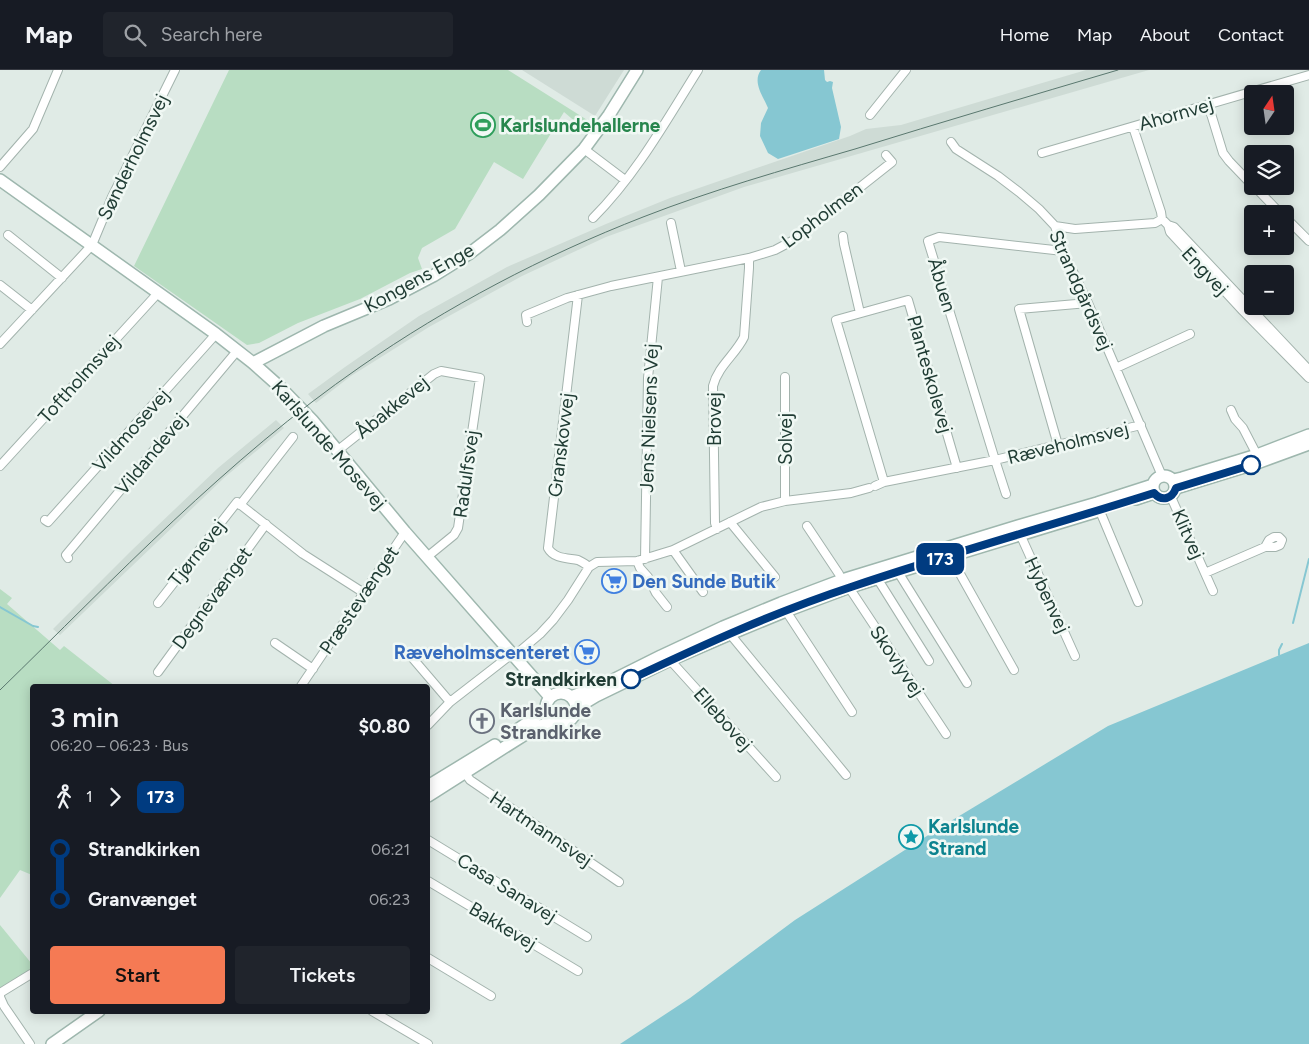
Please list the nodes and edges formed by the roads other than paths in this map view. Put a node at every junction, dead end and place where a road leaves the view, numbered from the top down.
1 (58, 70) edge
2 (175, 70) edge
3 (636, 70) edge
4 (698, 70) edge
5 (906, 70) edge
6 (1309, 75) edge
7 (1208, 104) junction
8 (870, 115) dead end
9 (1133, 126) junction
10 (952, 142) dead end
11 (584, 149) junction
12 (1042, 153) dead end
13 (886, 155) dead end
14 (0, 167) edge
15 (1244, 176) edge
16 (0, 180) edge
17 (625, 180) junction
18 (1263, 195) edge
19 (1273, 205) edge
20 (592, 218) dead end
21 (1162, 219) junction
22 (671, 223) dead end
23 (1168, 225) junction
24 (1055, 226) junction
25 (1294, 226) edge
26 (8, 235) dead end
27 (844, 236) dead end
28 (1309, 242) edge
29 (92, 245) junction
30 (1063, 251) junction
31 (748, 258) junction
32 (681, 272) junction
33 (658, 277) junction
34 (62, 278) junction
35 (0, 285) edge
36 (158, 293) junction
37 (578, 295) junction
38 (1088, 303) junction
39 (32, 310) junction
40 (860, 313) junction
41 (527, 322) dead end
42 (216, 334) junction
43 (1190, 334) dead end
44 (0, 344) edge
45 (238, 351) junction
46 (254, 363) junction
47 (1116, 368) junction
48 (1309, 370) edge
49 (785, 377) dead end
50 (480, 378) joint
51 (1309, 378) edge
52 (1231, 410) dead end
53 (1140, 425) junction
54 (1309, 435) edge
55 (294, 437) dead end
56 (1309, 444) edge
57 (1058, 445) junction
58 (337, 451) junction
59 (1257, 455) junction
60 (995, 460) junction
61 (0, 466) edge
62 (957, 468) junction
63 (884, 482) junction
64 (1170, 485) junction
65 (1153, 489) junction
66 (1006, 494) dead end
67 (784, 501) junction
68 (238, 504) junction
69 (1098, 507) junction
70 (46, 520) dead end
71 (730, 522) junction
72 (266, 524) junction
73 (807, 526) dead end
74 (717, 529) junction
75 (405, 532) junction
76 (1020, 534) junction
77 (1265, 548) dead end
78 (673, 550) junction
79 (950, 556) junction
80 (427, 557) junction
81 (68, 558) dead end
82 (646, 559) junction
83 (637, 561) junction
84 (589, 566) junction
85 (898, 572) junction
86 (1205, 573) junction
87 (775, 577) dead end
88 (876, 578) junction
89 (846, 584) junction
90 (1213, 591) dead end
91 (703, 592) dead end
92 (364, 593) junction
93 (1138, 602) dead end
94 (158, 603) dead end
95 (667, 607) dead end
96 (786, 611) junction
97 (730, 634) junction
98 (275, 644) dead end
99 (409, 654) dead end
100 (513, 655) junction
101 (1075, 656) dead end
102 (670, 660) junction
103 (929, 661) dead end
104 (313, 669) junction
105 (1014, 670) dead end
106 (158, 672) dead end
107 (967, 683) dead end
108 (302, 684) edge
109 (550, 697) junction
110 (571, 697) junction
111 (450, 702) junction
112 (576, 708) junction
113 (545, 709) junction
114 (852, 712) dead end
115 (551, 721) junction
116 (430, 723) edge
117 (946, 734) dead end
118 (465, 773) junction
119 (846, 775) dead end
120 (776, 777) dead end
121 (430, 785) edge
122 (430, 795) edge
123 (430, 841) edge
124 (430, 882) edge
125 (619, 882) dead end
126 (587, 937) dead end
127 (430, 959) edge
128 (578, 971) dead end
129 (30, 975) edge
130 (491, 996) dead end
131 (0, 997) edge
132 (95, 1014) edge
133 (377, 1014) edge
134 (30, 1044) edge
135 (52, 1044) edge
136 (428, 1044) edge

1 - 14 street
2 - 29 street, Sønderholmsvej
3 - 11 main road, Kongens Enge
4 - 17 street
5 - 8 street
6 - 7 street, Ahornvej
7 - 9 street, Ahornvej
7 - 15 street
9 - 12 street, Ahornvej
9 - 21 street
10 - 24 street, Strandgårdsvej
11 - 17 street
11 - 46 main road, Kongens Enge
13 - 31 street, Lopholmen
16 - 29 main road, Karlslunde Mosevej
17 - 20 street
18 - 19 street
21 - 23 street, Engvej
21 - 24 street
22 - 32 street
23 - 48 street, Engvej
23 - 51 street, Engvej
24 - 30 street, Strandgårdsvej
25 - 28 street
26 - 34 street
27 - 40 street
29 - 34 street, Sønderholmsvej
29 - 36 main road, Karlslunde Mosevej
30 - 38 street, Strandgårdsvej
30 - 60 street, Åbuen
31 - 32 street, Lopholmen
31 - 74 street, Brovej
32 - 33 street, Lopholmen
33 - 37 street, Lopholmen
33 - 82 street, Jens Nielsens Vej
34 - 39 street, Sønderholmsvej
35 - 39 street
36 - 42 main road, Karlslunde Mosevej
36 - 61 street, Toftholmsvej
37 - 41 street, Lopholmen
37 - 84 street, Granskovvej
38 - 47 street, Strandgårdsvej
38 - 57 street
39 - 44 street, Sønderholmsvej
40 - 62 street, Planteskolevej
40 - 63 street, Planteskolevej
42 - 45 main road, Karlslunde Mosevej
42 - 70 street, Vildmosevej
43 - 47 street
45 - 46 main road, Karlslunde Mosevej
45 - 81 street, Vildandevej
46 - 58 main road, Karlslunde Mosevej
47 - 53 street, Strandgårdsvej
49 - 67 street, Solvej
50 - 58 street, Åbakkevej
50 - 80 street, Radulfsvej
52 - 59 street
53 - 57 street, Ræveholmsvej
53 - 64 street, Strandgårdsvej
54 - 59 main road
55 - 68 street, Tjørnevej
56 - 64 main road
57 - 60 street, Ræveholmsvej
58 - 75 main road, Karlslunde Mosevej
59 - 64 main road
60 - 62 street, Ræveholmsvej
60 - 66 street, Ræveholmsvej
62 - 63 street, Ræveholmsvej
63 - 67 street, Ræveholmsvej
64 - 65 main road
64 - 65 main road
64 - 86 street, Klitvej
65 - 69 main road
67 - 71 street, Ræveholmsvej
68 - 72 street
68 - 94 street, Tjørnevej
69 - 76 main road
69 - 89 main road
69 - 93 street
71 - 74 street, Ræveholmsvej
71 - 87 street
72 - 92 street
72 - 106 street, Degnevænget
73 - 89 street, Skovlyvej
74 - 78 street, Ræveholmsvej
75 - 80 main road, Karlslunde Mosevej
75 - 92 street, Præstevænget
76 - 79 main road
76 - 101 street, Hybenvej
77 - 86 street, Klitvej
78 - 82 street, Ræveholmsvej
78 - 91 street
79 - 85 main road
79 - 105 street
80 - 100 main road, Karlslunde Mosevej
82 - 83 street, Ræveholmsvej
83 - 84 street, Ræveholmsvej
83 - 95 street
84 - 100 street
85 - 88 main road
85 - 107 street
86 - 90 street, Klitvej
88 - 89 main road
88 - 103 street
89 - 96 main road
89 - 110 main road
89 - 117 street, Skovlyvej
92 - 104 street, Præstevænget
96 - 97 main road
96 - 114 street
97 - 102 main road
97 - 119 street
98 - 104 street, Præstevænget
99 - 111 street
100 - 109 main road, Karlslunde Mosevej
100 - 111 street
102 - 112 main road
102 - 120 street, Ellebovej
104 - 108 street, Præstevænget
109 - 110 main road
109 - 113 main road
110 - 112 main road
111 - 116 street
112 - 115 main road
113 - 115 main road
113 - 121 main road
115 - 118 main road
118 - 122 main road
118 - 125 street, Hartmannsvej
123 - 126 street, Casa Sanavej
124 - 128 street, Bakkevej
127 - 130 street
129 - 131 street
131 - 134 street
132 - 135 main road
133 - 136 street

